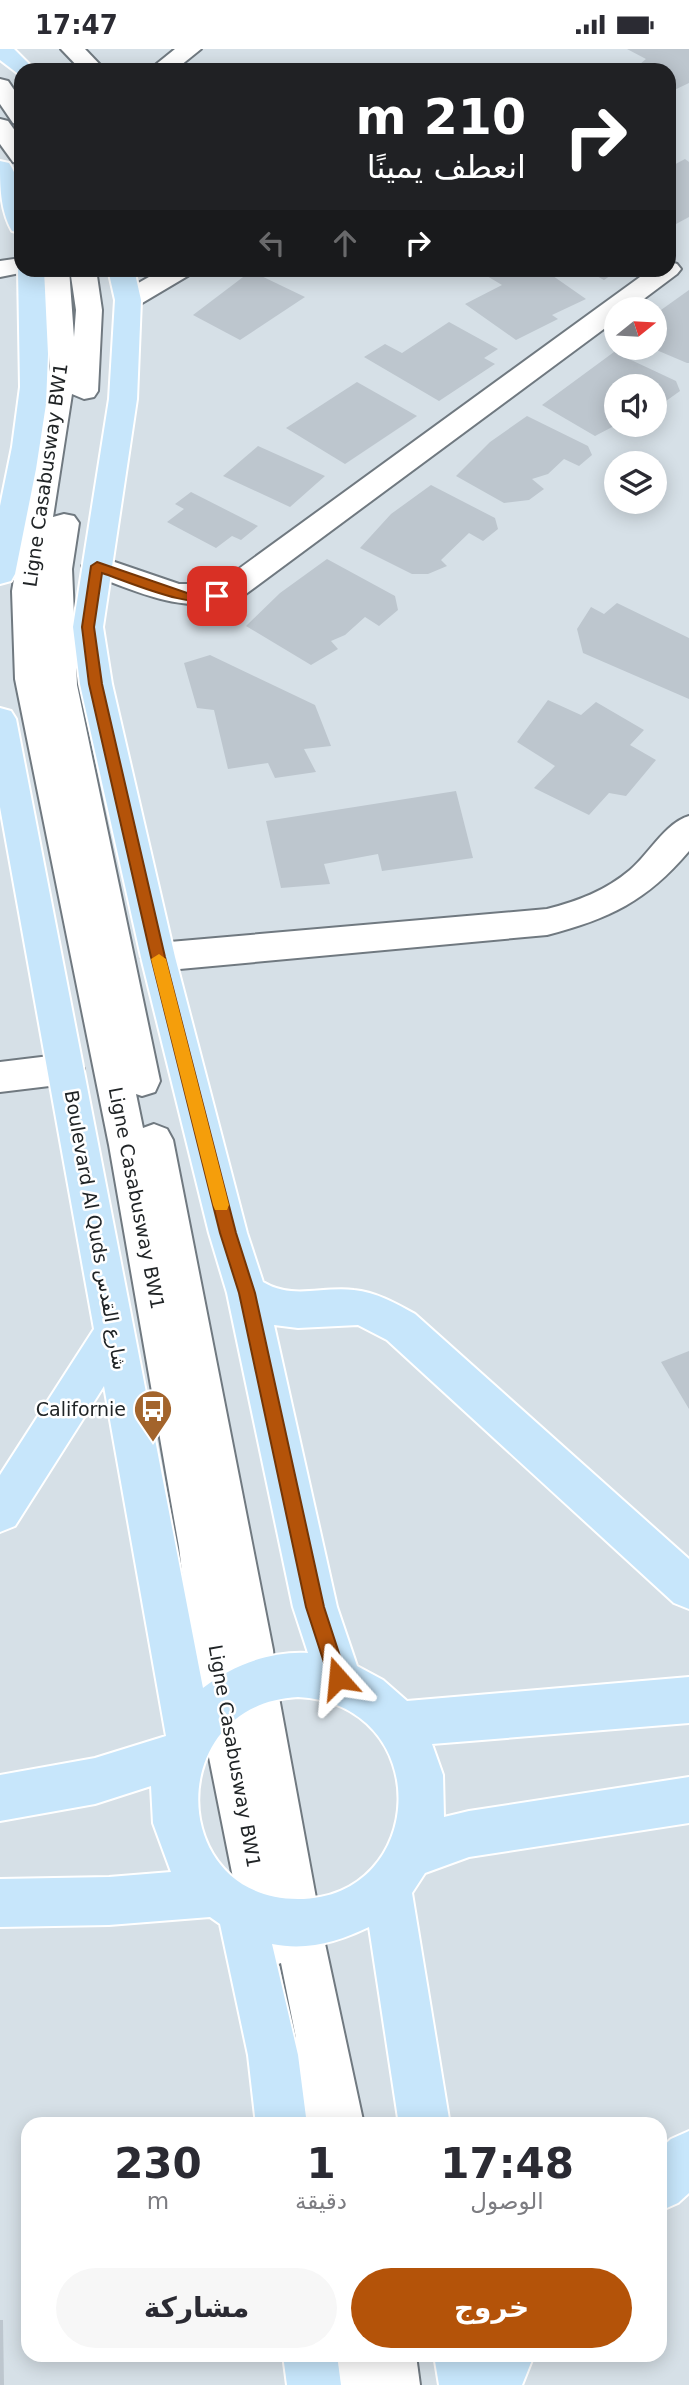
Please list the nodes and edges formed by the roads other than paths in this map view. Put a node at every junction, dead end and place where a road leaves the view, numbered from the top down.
1 (1, 49) edge
2 (72, 49) edge
3 (190, 49) edge
4 (16, 63) edge
5 (87, 63) edge
6 (170, 63) edge
7 (0, 86) edge
8 (14, 107) edge
9 (0, 126) edge
10 (14, 147) edge
11 (0, 168) edge
12 (14, 207) edge
13 (31, 277) edge
14 (57, 277) edge
15 (84, 277) edge
16 (153, 277) edge
17 (657, 277) edge
18 (124, 285) edge
19 (97, 566) junction
20 (0, 574) edge
21 (0, 719) edge
22 (689, 828) edge
23 (158, 957) junction
24 (66, 1069) junction
25 (0, 1077) edge
26 (247, 1293) junction
27 (115, 1330) junction
28 (0, 1512) edge
29 (689, 1588) edge
30 (338, 1678) junction
31 (238, 1691) junction
32 (689, 1700) edge
33 (398, 1724) junction
34 (187, 1747) junction
35 (0, 1798) edge
36 (689, 1800) edge
37 (396, 1871) junction
38 (0, 1903) edge
39 (254, 1913) junction
40 (281, 2117) edge
41 (306, 2117) edge
42 (337, 2117) edge
43 (424, 2117) edge
44 (311, 2362) edge
45 (358, 2362) edge
46 (390, 2362) edge
47 (462, 2362) edge
48 (504, 2362) edge
49 (314, 2385) edge
50 (363, 2385) edge
51 (393, 2385) edge
52 (466, 2385) edge
53 (495, 2385) edge

1 - 4 main road
2 - 5 street
3 - 6 street
7 - 8 street
9 - 10 street
11 - 12 main road
13 - 20 main road
14 - 31 street, Ligne Casabusway BW1
15 - 31 street, Ligne Casabusway BW1
16 - 18 street
17 - 19 street
18 - 19 main road
19 - 23 main road
21 - 24 main road, Boulevard Al Quds شارع القدس
22 - 23 street
23 - 26 main road
24 - 25 street
24 - 27 main road, Boulevard Al Quds شارع القدس
26 - 29 main road
26 - 30 main road
27 - 28 main road
27 - 34 main road, Boulevard Al Quds شارع القدس
30 - 31 main road
30 - 33 main road
31 - 34 main road
31 - 39 street, Ligne Casabusway BW1
32 - 33 main road
33 - 37 main road
34 - 35 main road
34 - 39 main road
36 - 37 main road
37 - 39 main road
37 - 43 main road
38 - 39 main road
39 - 40 main road
39 - 41 street, Ligne Casabusway BW1
39 - 42 street, Ligne Casabusway BW1
44 - 49 main road
45 - 50 street
46 - 51 street
47 - 52 main road
48 - 53 main road

